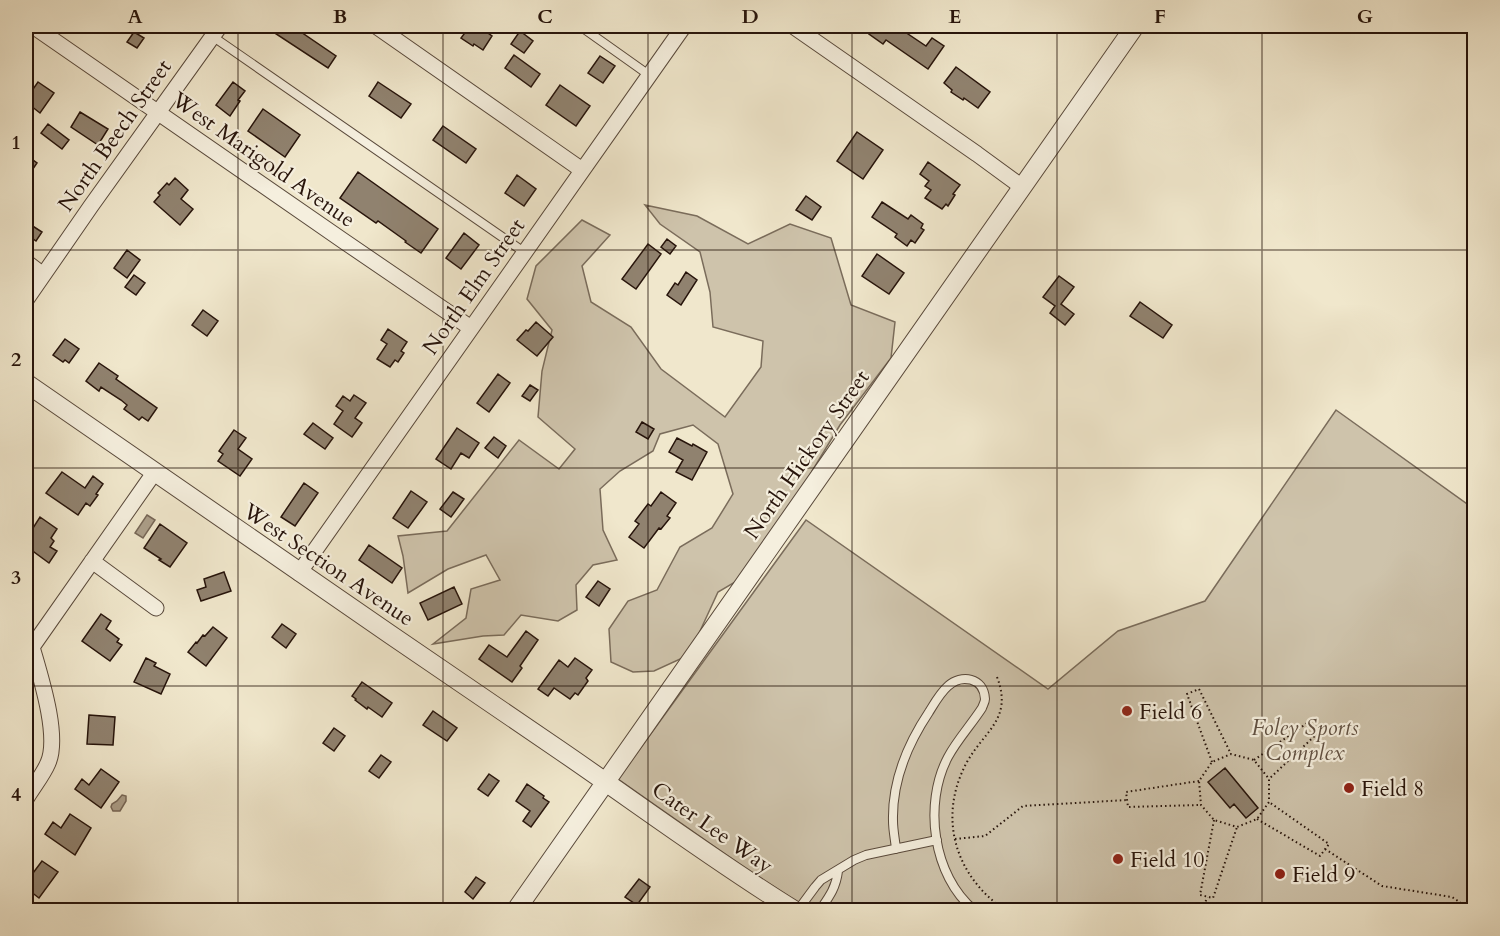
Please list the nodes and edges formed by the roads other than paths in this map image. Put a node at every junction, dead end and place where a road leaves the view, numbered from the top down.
1 (33, 26) edge
2 (376, 26) edge
3 (580, 26) edge
4 (684, 26) edge
5 (793, 26) edge
6 (1135, 26) edge
7 (216, 31) edge
8 (649, 75) junction
9 (158, 112) junction
10 (582, 170) junction
11 (1022, 187) junction
12 (524, 252) junction
13 (26, 262) edge
14 (43, 275) junction
15 (26, 300) edge
16 (471, 328) junction
17 (26, 383) edge
18 (154, 473) junction
19 (92, 561) junction
20 (299, 573) junction
21 (156, 608) dead end
22 (29, 647) edge
23 (606, 782) junction
24 (26, 799) edge
25 (937, 840) junction
26 (896, 849) junction
27 (838, 871) junction
28 (516, 910) edge
29 (796, 910) edge
30 (820, 910) edge
31 (974, 910) edge

1 - 9 street, West Marigold Avenue
2 - 10 street
3 - 8 lane
4 - 8 street, North Elm Street
5 - 11 street
6 - 11 street, North Hickory Street
7 - 9 street, North Beech Street
7 - 12 lane
8 - 10 street, North Elm Street
9 - 14 street, North Beech Street
9 - 16 street, West Marigold Avenue
10 - 12 street, North Elm Street
11 - 23 street, North Hickory Street
12 - 16 street, North Elm Street
13 - 14 street
14 - 15 street, North Beech Street
16 - 20 street, North Elm Street
17 - 18 street, West Section Avenue
18 - 19 street
18 - 20 street, West Section Avenue
19 - 21 street
19 - 22 street
20 - 23 street, West Section Avenue
22 - 24 street
23 - 28 street, North Hickory Street
23 - 29 street, Cater Lee Way
25 - 26 lane
25 - 26 lane
25 - 31 lane
26 - 27 lane
27 - 29 lane
27 - 30 lane

